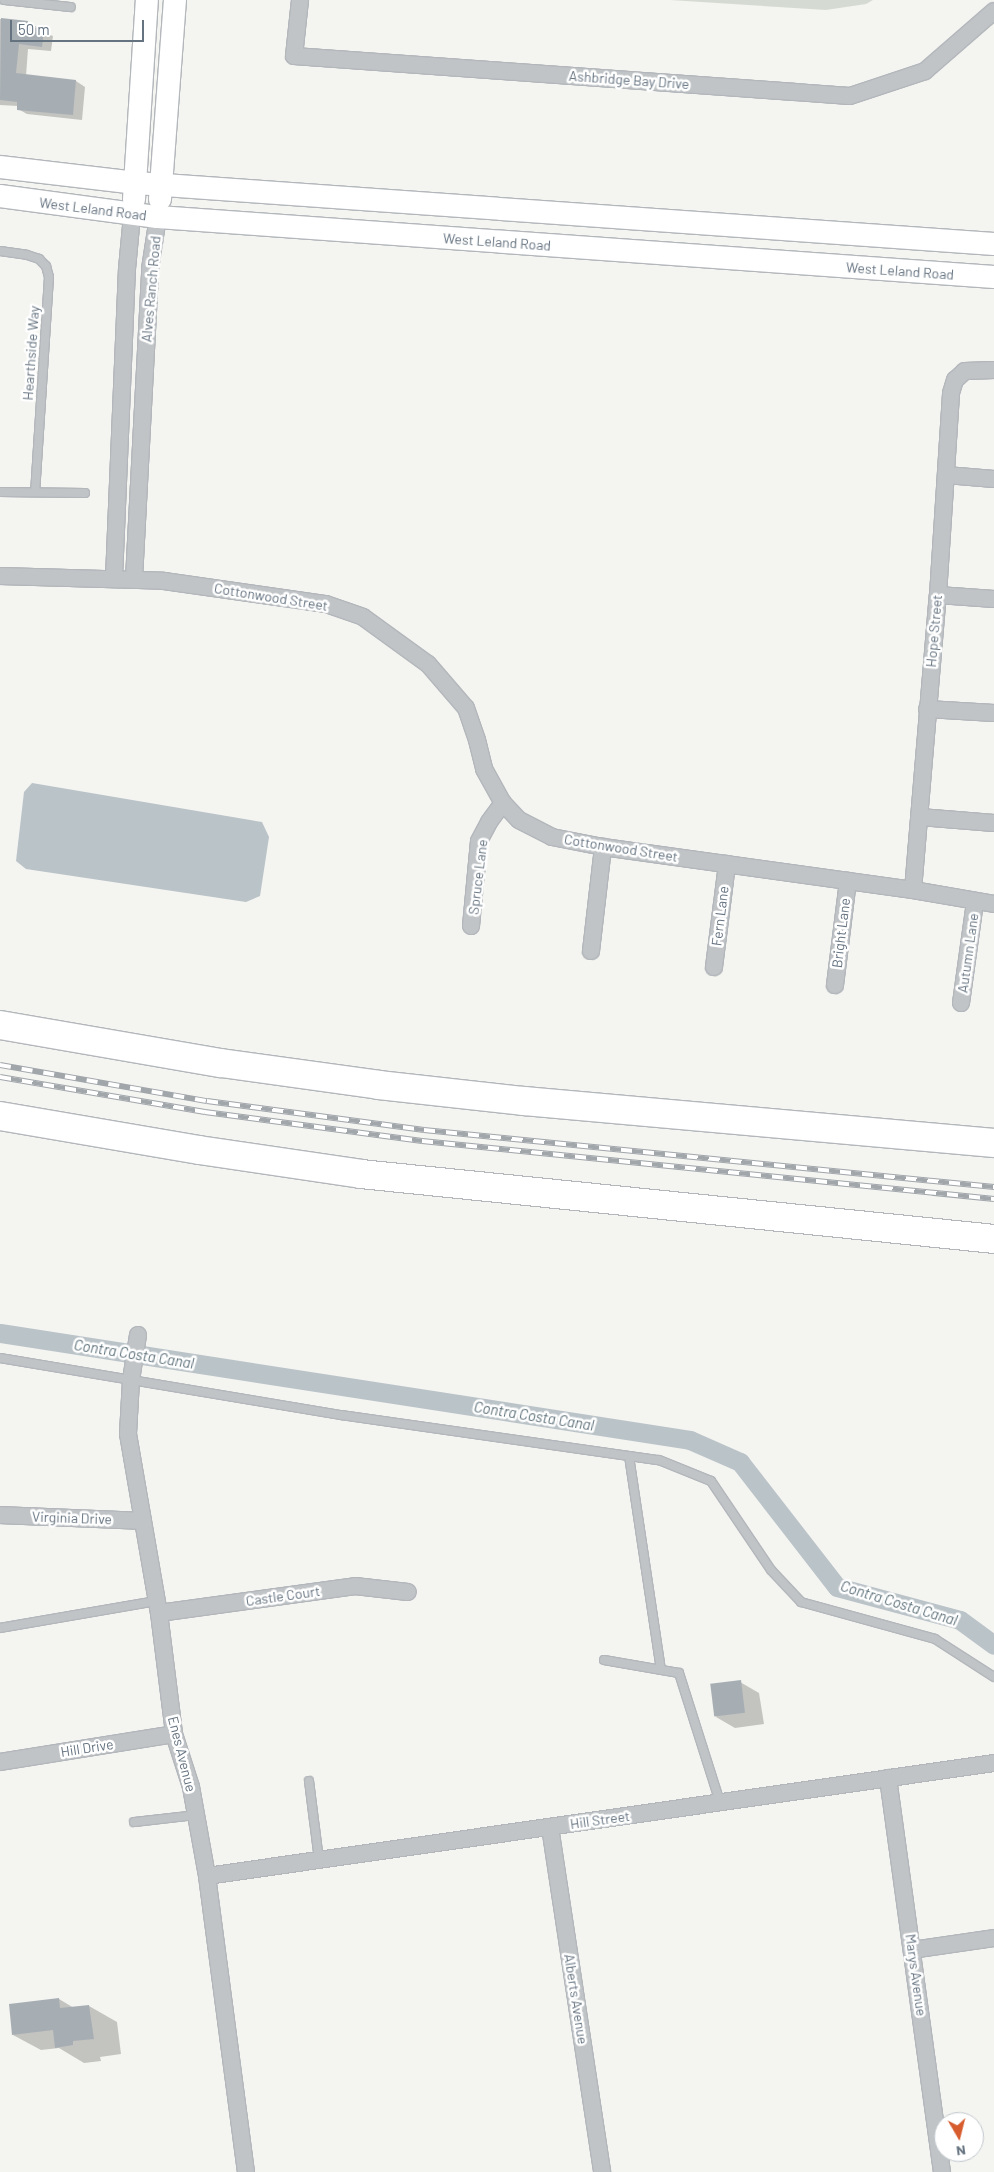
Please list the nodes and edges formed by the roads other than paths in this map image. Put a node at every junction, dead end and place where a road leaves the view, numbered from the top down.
1 (4, 0) edge
2 (147, 0) edge
3 (175, 0) edge
4 (300, 0) edge
5 (71, 8) dead end
6 (994, 11) edge
7 (0, 167) edge
8 (136, 183) junction
9 (162, 185) junction
10 (0, 196) edge
11 (132, 215) junction
12 (158, 217) junction
13 (994, 244) edge
14 (0, 251) edge
15 (994, 277) edge
16 (994, 370) edge
17 (946, 475) junction
18 (994, 479) edge
19 (0, 492) edge
20 (35, 492) junction
21 (85, 492) dead end
22 (0, 576) edge
23 (114, 578) junction
24 (134, 579) junction
25 (938, 595) junction
26 (994, 599) edge
27 (928, 709) junction
28 (994, 713) edge
29 (503, 803) junction
30 (920, 817) junction
31 (994, 823) edge
32 (604, 847) junction
33 (727, 864) junction
34 (848, 881) junction
35 (913, 890) junction
36 (975, 902) junction
37 (994, 904) edge
38 (471, 926) dead end
39 (591, 951) dead end
40 (714, 968) dead end
41 (835, 985) dead end
42 (961, 1003) dead end
43 (0, 1025) edge
44 (0, 1116) edge
45 (994, 1143) edge
46 (994, 1239) edge
47 (138, 1335) dead end
48 (0, 1358) edge
49 (131, 1380) junction
50 (629, 1456) junction
51 (0, 1515) edge
52 (143, 1522) junction
53 (408, 1592) dead end
54 (158, 1607) junction
55 (0, 1628) edge
56 (604, 1660) dead end
57 (661, 1670) junction
58 (994, 1677) edge
59 (174, 1734) junction
60 (0, 1762) edge
61 (994, 1763) edge
62 (888, 1778) junction
63 (309, 1781) dead end
64 (720, 1802) junction
65 (196, 1815) junction
66 (134, 1822) dead end
67 (550, 1827) junction
68 (319, 1860) junction
69 (207, 1876) junction
70 (994, 1938) edge
71 (912, 1950) junction
72 (246, 2172) edge
73 (602, 2172) edge
74 (942, 2172) edge

1 - 5 lane
2 - 8 main road, Alves Ranch Road
3 - 9 main road, Alves Ranch Road
4 - 6 street, Ashbridge Bay Drive
7 - 8 main road
8 - 9 main road
8 - 11 main road, Alves Ranch Road
9 - 12 main road, Alves Ranch Road
9 - 13 main road
10 - 11 main road, West Leland Road
11 - 12 main road, West Leland Road
11 - 23 street, Alves Ranch Road
12 - 15 main road, West Leland Road
12 - 24 street, Alves Ranch Road
14 - 20 lane, Hearthside Way
16 - 17 street, Hope Street
17 - 18 street
17 - 25 street, Hope Street
19 - 20 lane
20 - 21 lane
22 - 23 street, Cottonwood Street
23 - 24 street, Cottonwood Street
24 - 29 street, Cottonwood Street
25 - 26 street
25 - 27 street, Hope Street
27 - 28 street
27 - 30 street, Hope Street
29 - 32 street, Cottonwood Street
29 - 38 street, Spruce Lane
30 - 31 street
30 - 35 street, Hope Street
32 - 33 street, Cottonwood Street
32 - 39 street
33 - 34 street, Cottonwood Street
33 - 40 street, Fern Lane
34 - 35 street, Cottonwood Street
34 - 41 street, Bright Lane
35 - 36 street, Cottonwood Street
36 - 37 street, Cottonwood Street
36 - 42 street, Autumn Lane
43 - 45 highway
44 - 46 highway
47 - 49 street, Enes Avenue
48 - 49 lane
49 - 50 lane
49 - 52 street, Enes Avenue
50 - 57 lane
50 - 58 lane
51 - 52 street, Virginia Drive
52 - 54 street, Enes Avenue
53 - 54 street, Castle Court
54 - 55 lane
54 - 59 street, Enes Avenue
56 - 57 lane
57 - 64 lane
59 - 60 street, Hill Drive
59 - 65 street, Enes Avenue
61 - 62 street, Hill Street
62 - 64 street, Hill Street
62 - 71 street, Marys Avenue
63 - 68 lane
64 - 67 street, Hill Street
65 - 66 lane
65 - 69 street, Enes Avenue
67 - 68 street, Hill Street
67 - 73 street, Alberts Avenue
68 - 69 street, Hill Street
69 - 72 street, Enes Avenue
70 - 71 street
71 - 74 street, Marys Avenue

